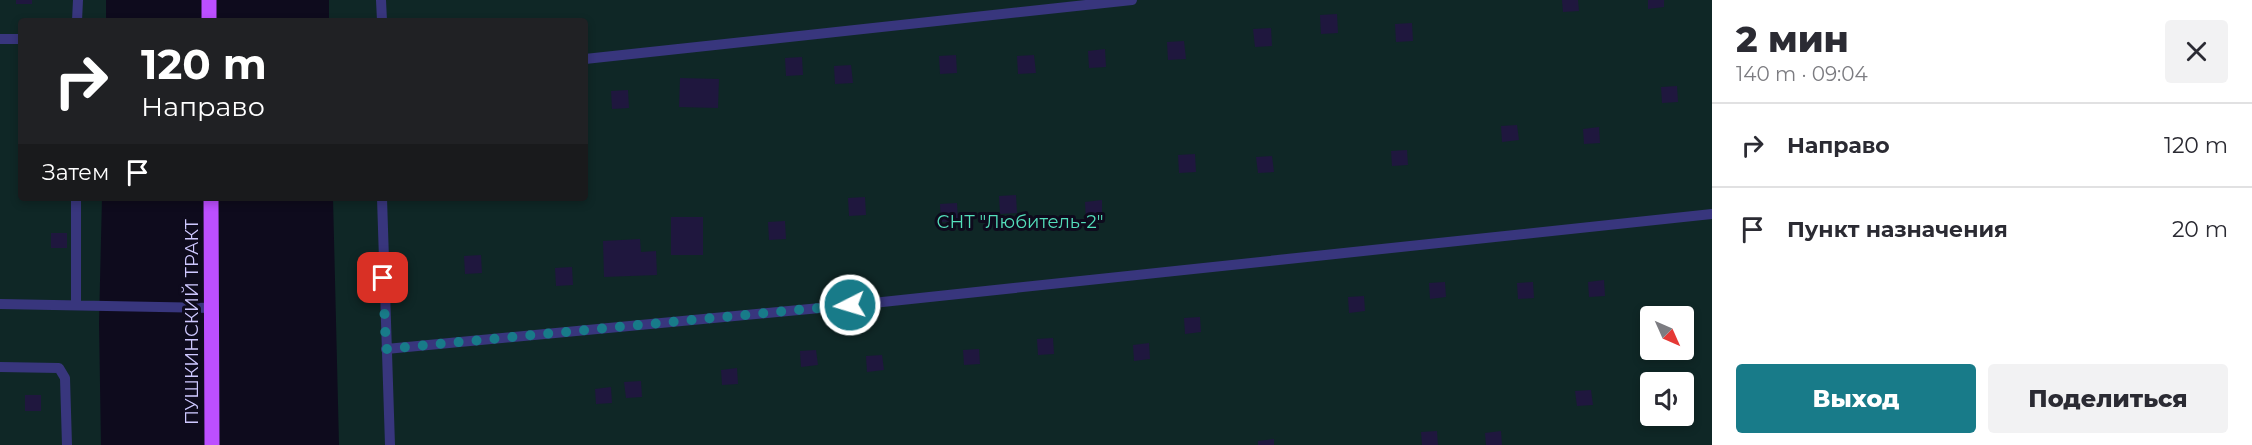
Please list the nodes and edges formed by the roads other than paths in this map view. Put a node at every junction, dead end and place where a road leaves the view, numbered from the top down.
1 (78, 0) edge
2 (209, 0) edge
3 (381, 0) edge
4 (1132, 0) edge
5 (77, 18) edge
6 (209, 18) edge
7 (382, 18) edge
8 (0, 39) edge
9 (18, 39) edge
10 (588, 59) edge
11 (76, 201) edge
12 (211, 201) edge
13 (382, 201) edge
14 (1712, 214) edge
15 (0, 304) edge
16 (76, 305) junction
17 (213, 308) junction
18 (386, 349) junction
19 (0, 367) edge
20 (67, 445) edge
21 (212, 445) edge
22 (390, 445) edge

1 - 5 lane
2 - 6 main road
3 - 7 lane
4 - 10 lane
8 - 9 lane
11 - 16 lane
12 - 17 main road, ПУШКИНСКИЙ ТРАКТ
13 - 18 lane
14 - 18 lane
15 - 16 lane
16 - 17 lane
17 - 21 main road, ПУШКИНСКИЙ ТРАКТ
18 - 22 lane
19 - 20 lane

